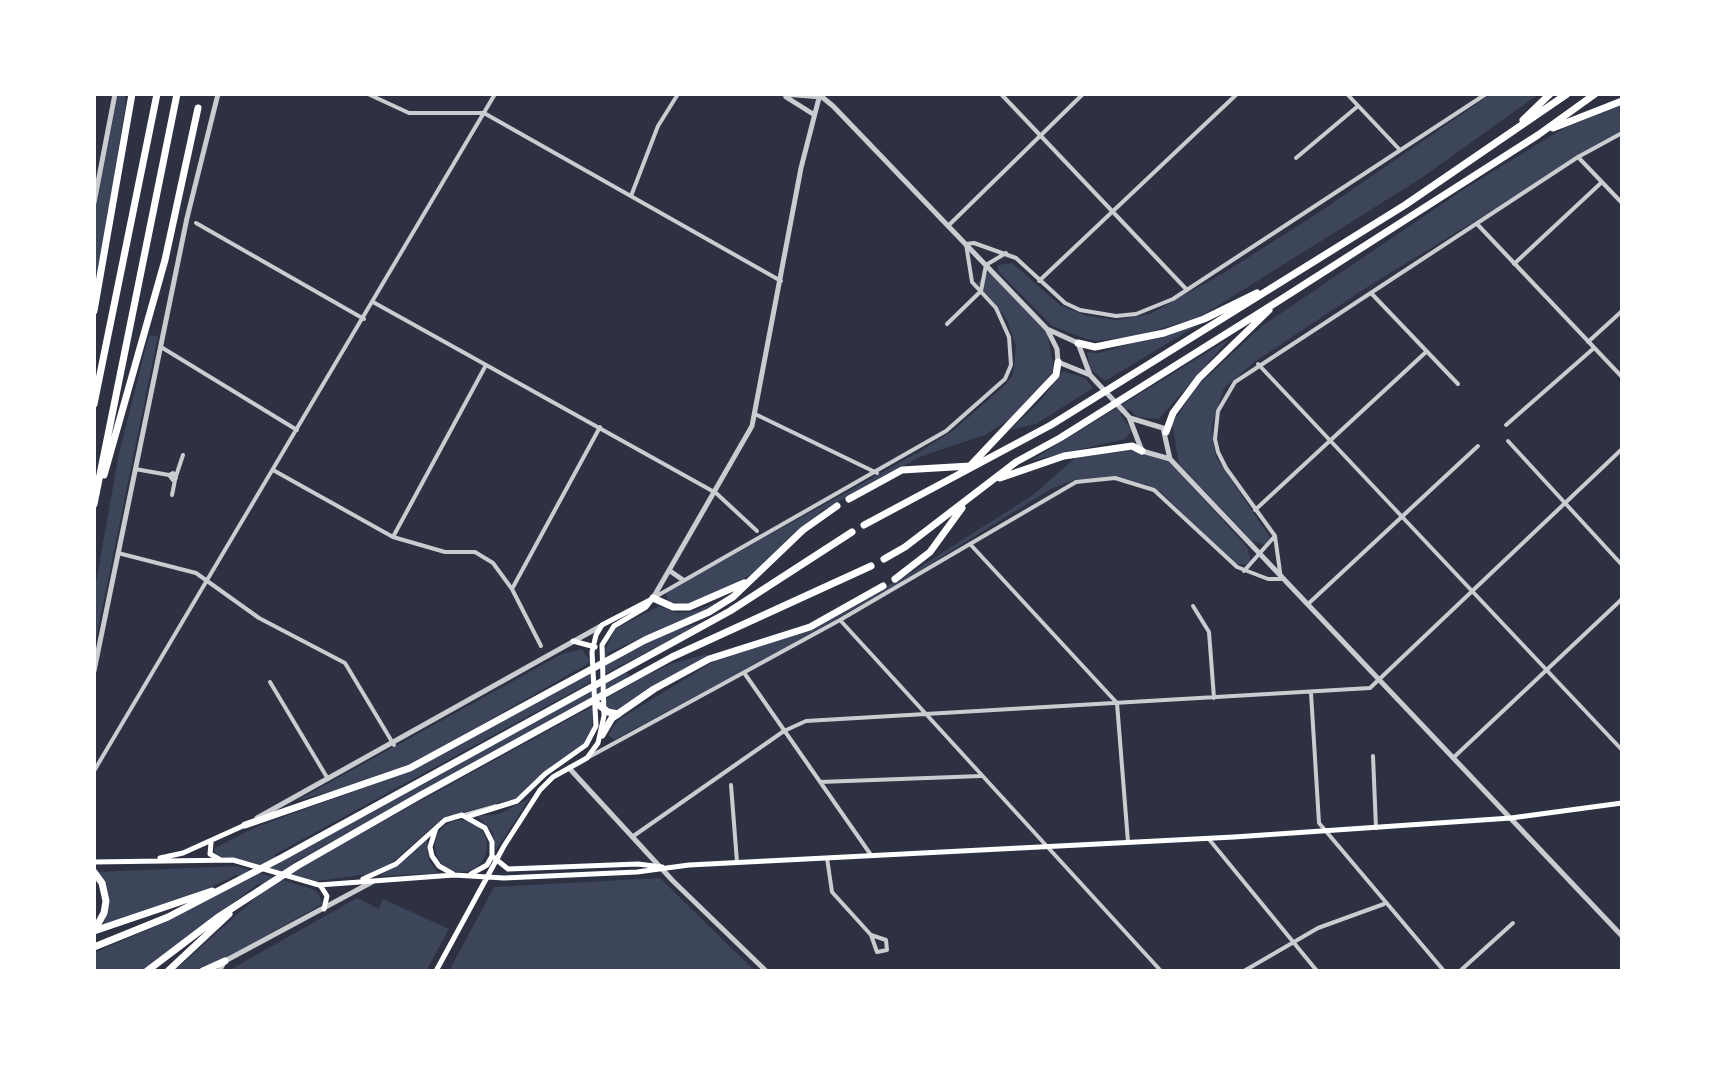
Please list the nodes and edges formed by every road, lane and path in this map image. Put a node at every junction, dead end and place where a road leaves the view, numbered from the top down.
1 (115, 94) edge
2 (132, 94) edge
3 (157, 94) edge
4 (177, 94) edge
5 (218, 94) edge
6 (368, 94) edge
7 (495, 94) edge
8 (678, 94) edge
9 (783, 94) edge
10 (1001, 94) edge
11 (1083, 94) edge
12 (1237, 94) edge
13 (1347, 94) edge
14 (1486, 94) edge
15 (1550, 94) edge
16 (1567, 94) edge
17 (1595, 94) edge
18 (819, 96) edge
19 (1622, 101) edge
20 (1358, 106) junction
21 (198, 108) dead end
22 (484, 113) junction
23 (813, 114) junction
24 (1622, 133) edge
25 (1040, 134) junction
26 (1538, 135) junction
27 (1505, 137) junction
28 (1399, 149) junction
29 (1578, 157) junction
30 (1296, 158) dead end
31 (1602, 182) junction
32 (631, 196) junction
33 (94, 203) edge
34 (1622, 203) edge
35 (1112, 212) junction
36 (196, 223) dead end
37 (949, 225) junction
38 (1478, 225) junction
39 (966, 244) junction
40 (1006, 253) junction
41 (1514, 264) junction
42 (986, 265) junction
43 (1295, 274) junction
44 (781, 281) junction
45 (1039, 281) junction
46 (1187, 290) junction
47 (981, 291) junction
48 (1371, 293) junction
49 (1280, 300) junction
50 (373, 302) junction
51 (94, 311) edge
52 (1622, 311) edge
53 (364, 319) junction
54 (947, 324) dead end
55 (1047, 329) junction
56 (1067, 340) junction
57 (1588, 342) junction
58 (1078, 343) junction
59 (161, 347) junction
60 (1594, 348) junction
61 (1057, 349) junction
62 (1426, 352) junction
63 (1058, 362) junction
64 (1258, 364) junction
65 (486, 365) junction
66 (1091, 376) junction
67 (1622, 377) edge
68 (1458, 384) dead end
69 (94, 404) edge
70 (755, 414) junction
71 (1128, 415) junction
72 (1506, 425) dead end
73 (600, 427) junction
74 (297, 430) junction
75 (1166, 436) junction
76 (1330, 440) junction
77 (1508, 441) dead end
78 (1478, 446) dead end
79 (1622, 449) edge
80 (1142, 451) junction
81 (1151, 453) junction
82 (183, 455) dead end
83 (1170, 459) junction
84 (970, 466) junction
85 (135, 469) junction
86 (273, 470) junction
87 (877, 473) junction
88 (175, 478) junction
89 (987, 484) junction
90 (716, 493) junction
91 (172, 495) dead end
92 (849, 499) dead end
93 (968, 500) junction
94 (94, 502) edge
95 (1564, 504) junction
96 (837, 506) dead end
97 (1255, 510) junction
98 (1403, 518) junction
99 (864, 525) dead end
100 (757, 531) dead end
101 (852, 532) dead end
102 (1275, 536) junction
103 (393, 537) junction
104 (970, 544) junction
105 (118, 553) junction
106 (1261, 556) junction
107 (884, 559) dead end
108 (1622, 565) edge
109 (871, 566) dead end
110 (670, 571) junction
111 (1244, 571) junction
112 (759, 573) junction
113 (895, 579) dead end
114 (1281, 579) junction
115 (683, 580) junction
116 (207, 581) junction
117 (883, 586) dead end
118 (512, 589) junction
119 (1474, 592) junction
120 (653, 598) junction
121 (1622, 599) edge
122 (1306, 605) junction
123 (1193, 606) dead end
124 (840, 620) junction
125 (602, 625) junction
126 (573, 641) junction
127 (593, 644) junction
128 (541, 646) dead end
129 (600, 655) junction
130 (1546, 670) junction
131 (94, 671) edge
132 (745, 674) junction
133 (1379, 681) junction
134 (270, 682) dead end
135 (1311, 693) junction
136 (1214, 698) junction
137 (1117, 703) junction
138 (600, 706) junction
139 (618, 714) junction
140 (924, 714) junction
141 (784, 731) junction
142 (602, 735) junction
143 (394, 745) junction
144 (1622, 750) edge
145 (1373, 756) dead end
146 (587, 758) junction
147 (1453, 758) junction
148 (569, 768) junction
149 (94, 771) edge
150 (981, 776) junction
151 (328, 779) junction
152 (820, 782) junction
153 (731, 785) dead end
154 (1622, 803) edge
155 (465, 815) junction
156 (1511, 818) junction
157 (245, 825) junction
158 (437, 826) junction
159 (1376, 828) junction
160 (1324, 831) junction
161 (632, 837) junction
162 (1208, 838) junction
163 (211, 842) junction
164 (1128, 842) junction
165 (1048, 846) junction
166 (871, 855) junction
167 (827, 858) junction
168 (222, 860) junction
169 (493, 860) junction
170 (143, 861) junction
171 (94, 862) edge
172 (737, 862) junction
173 (663, 868) junction
174 (94, 872) edge
175 (454, 875) junction
176 (466, 875) junction
177 (488, 876) junction
178 (377, 881) junction
179 (352, 882) junction
180 (319, 885) junction
181 (230, 886) junction
182 (242, 902) junction
183 (1384, 904) junction
184 (324, 909) junction
185 (1513, 923) dead end
186 (94, 931) edge
187 (871, 935) junction
188 (1622, 936) edge
189 (1293, 943) junction
190 (94, 947) edge
191 (225, 961) junction
192 (147, 971) edge
193 (168, 971) edge
194 (203, 971) edge
195 (219, 971) edge
196 (436, 971) edge
197 (766, 971) edge
198 (1161, 971) edge
199 (1244, 971) edge
200 (1317, 971) edge
201 (1444, 971) edge
202 (1460, 971) edge

1 - 33 street
2 - 51 highway
3 - 69 highway
4 - 94 highway
5 - 59 street
6 - 22 street
7 - 22 street
8 - 32 street
9 - 18 street
9 - 23 street
10 - 25 street
11 - 25 street
12 - 35 street
13 - 20 street
14 - 28 street
15 - 27 highway
16 - 27 highway
17 - 26 highway
18 - 23 street
18 - 37 street
19 - 26 highway
20 - 28 street
20 - 30 street
21 - 94 highway
22 - 32 street
22 - 50 street
23 - 44 street
24 - 29 street
25 - 35 street
25 - 37 street
26 - 49 highway
27 - 43 highway
28 - 46 street
29 - 31 street
29 - 38 street
31 - 34 street
31 - 41 street
32 - 44 street
35 - 45 street
35 - 46 street
36 - 53 street
37 - 39 street
38 - 41 street
38 - 48 street
39 - 40 street
39 - 42 street
39 - 47 street
40 - 42 street
40 - 45 street
41 - 57 street
42 - 47 street
42 - 55 street
43 - 58 highway
43 - 84 highway
44 - 70 street
45 - 46 street
47 - 54 street
47 - 87 street
48 - 62 street
48 - 64 street
49 - 75 highway
49 - 89 highway
50 - 53 street
50 - 65 street
52 - 57 street
53 - 74 street
55 - 56 street
55 - 61 street
56 - 58 street
56 - 61 street
57 - 60 street
58 - 66 street
59 - 74 street
59 - 85 street
60 - 67 street
60 - 72 street
61 - 63 street
62 - 68 street
62 - 76 street
63 - 66 street
63 - 84 highway
64 - 76 street
64 - 97 street
65 - 73 street
65 - 103 street
66 - 71 street
70 - 87 street
70 - 90 street
71 - 75 street
71 - 80 street
73 - 90 street
73 - 118 street
74 - 86 street
75 - 81 street
75 - 83 street
76 - 97 street
76 - 98 street
77 - 95 street
78 - 98 street
79 - 95 street
80 - 81 street
80 - 89 highway
81 - 83 street
82 - 88 street
83 - 106 street
84 - 92 highway
84 - 99 highway
85 - 88 street
85 - 105 street
86 - 103 street
86 - 116 street
87 - 115 street
88 - 91 street
89 - 93 highway
90 - 100 street
90 - 110 street
93 - 107 highway
93 - 113 highway
95 - 108 street
95 - 119 street
96 - 112 highway
97 - 102 street
98 - 119 street
98 - 122 street
101 - 181 highway
102 - 106 street
102 - 114 street
103 - 118 street
104 - 111 street
104 - 124 street
104 - 137 street
105 - 116 street
105 - 131 street
106 - 111 street
106 - 114 street
109 - 182 highway
110 - 115 street
110 - 120 street
111 - 114 street
112 - 120 highway
112 - 157 highway
114 - 122 street
115 - 120 street
116 - 143 street
116 - 149 street
117 - 139 highway
118 - 128 street
119 - 130 street
119 - 133 street
120 - 125 main road
120 - 129 main road
121 - 130 street
122 - 133 street
123 - 136 street
124 - 132 street
124 - 140 street
125 - 126 street
125 - 127 main road
126 - 127 main road
126 - 143 street
127 - 129 main road
127 - 138 main road
129 - 138 main road
130 - 144 street
130 - 147 street
132 - 141 street
132 - 146 street
133 - 135 street
133 - 147 street
134 - 151 street
135 - 136 street
135 - 160 street
136 - 137 street
137 - 140 street
137 - 164 street
138 - 139 highway
138 - 142 main road
138 - 155 main road
139 - 142 highway
140 - 141 street
140 - 150 street
141 - 152 street
141 - 161 street
142 - 146 main road
143 - 151 street
145 - 159 street
146 - 148 main road
147 - 156 street
148 - 161 street
148 - 169 main road
150 - 152 street
150 - 165 street
151 - 157 street
152 - 166 street
153 - 172 street
154 - 156 main road
155 - 158 main road
155 - 169 main road
156 - 159 main road
156 - 188 street
157 - 163 main road
158 - 175 main road
158 - 179 main road
159 - 160 main road
160 - 162 main road
160 - 183 street
161 - 173 street
162 - 164 main road
162 - 189 street
163 - 168 main road
163 - 170 main road
164 - 165 main road
165 - 166 main road
165 - 198 street
166 - 167 main road
167 - 172 main road
167 - 187 street
168 - 170 main road
168 - 180 main road
169 - 173 main road
169 - 176 main road
169 - 177 main road
170 - 171 main road
172 - 173 main road
173 - 177 main road
173 - 197 street
174 - 186 highway
175 - 176 main road
175 - 178 main road
176 - 177 main road
177 - 196 main road
178 - 179 main road
178 - 184 street
179 - 180 main road
180 - 184 main road
181 - 186 highway
181 - 190 highway
182 - 192 highway
182 - 193 highway
183 - 189 street
183 - 201 street
184 - 191 street
185 - 202 street
187 - 187 street
189 - 199 street
189 - 200 street
191 - 194 highway
191 - 195 street

